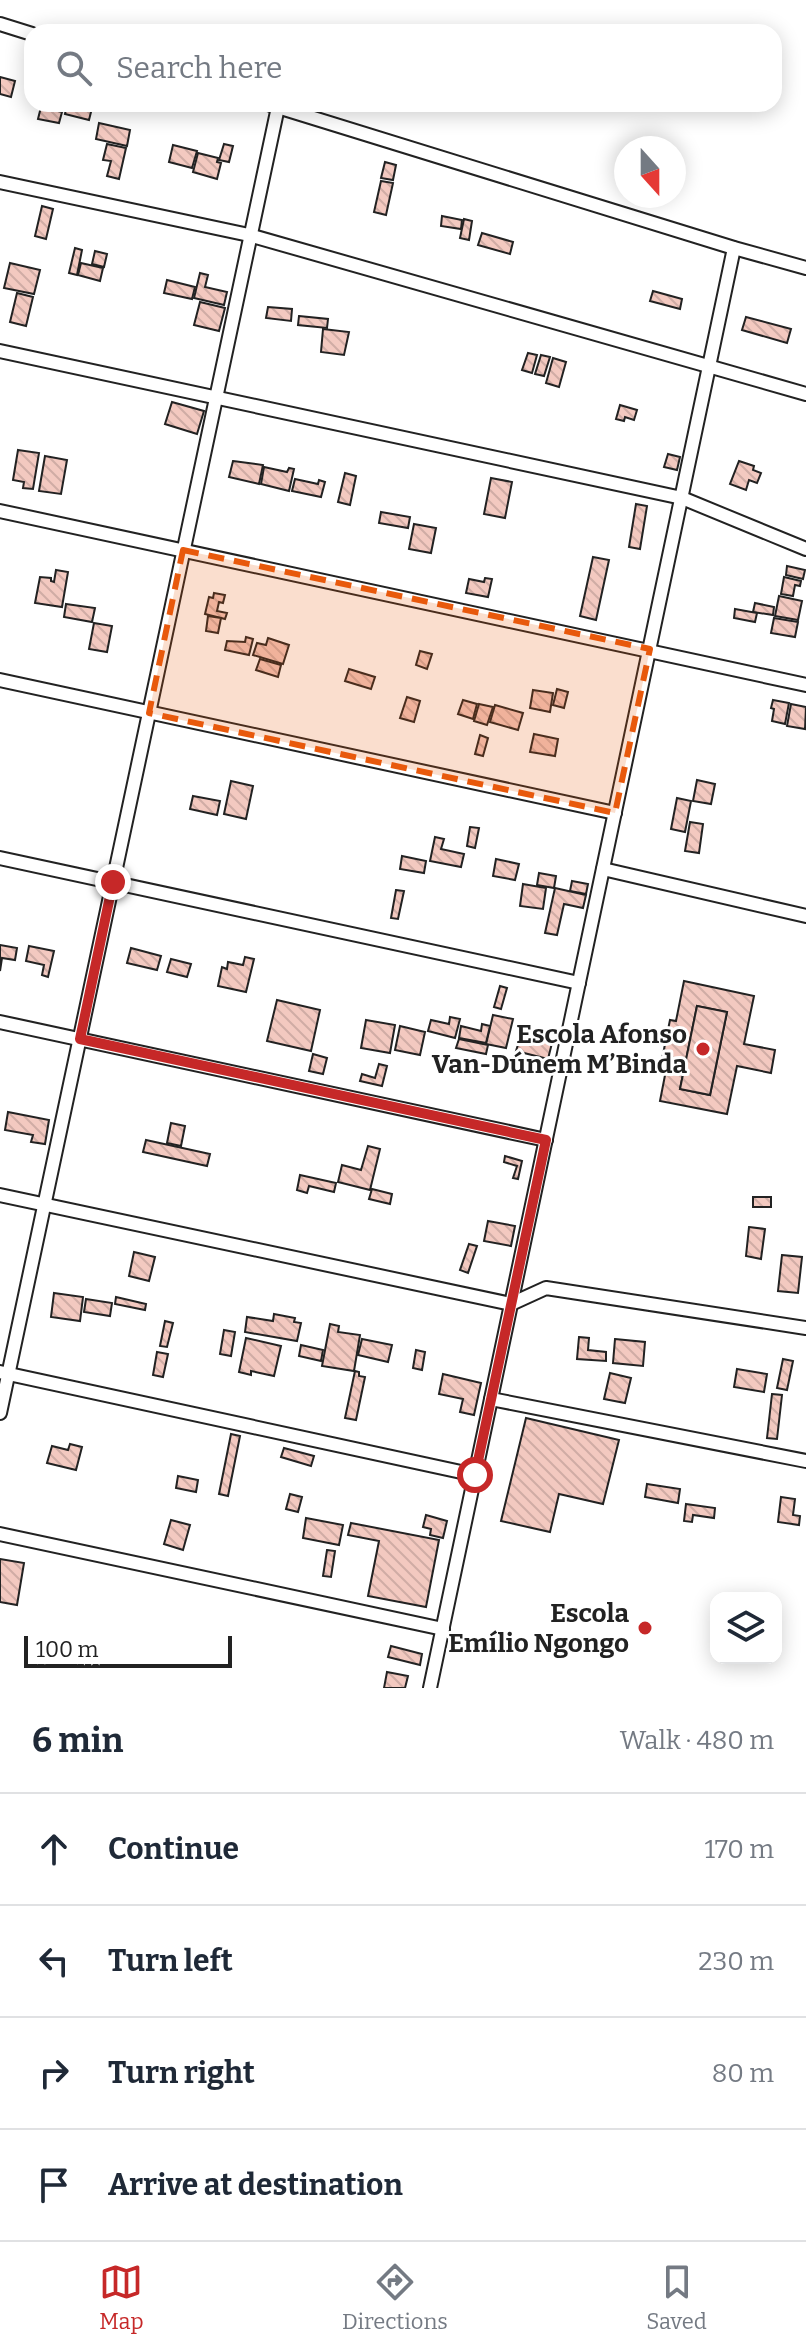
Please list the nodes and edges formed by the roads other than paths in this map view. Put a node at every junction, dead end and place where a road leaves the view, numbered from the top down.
1 (0, 24) edge
2 (24, 32) edge
3 (272, 112) edge
4 (292, 112) edge
5 (0, 182) edge
6 (249, 235) junction
7 (734, 248) junction
8 (806, 268) edge
9 (0, 351) edge
10 (710, 366) junction
11 (806, 394) edge
12 (216, 398) junction
13 (682, 498) junction
14 (0, 511) edge
15 (806, 549) edge
16 (183, 550) junction
17 (650, 649) junction
18 (0, 680) edge
19 (806, 685) edge
20 (149, 713) junction
21 (615, 813) junction
22 (0, 858) edge
23 (603, 869) junction
24 (113, 882) junction
25 (806, 916) edge
26 (579, 983) junction
27 (0, 1022) edge
28 (80, 1039) junction
29 (546, 1140) junction
30 (0, 1195) edge
31 (44, 1204) junction
32 (511, 1304) junction
33 (806, 1328) edge
34 (4, 1373) edge
35 (491, 1399) junction
36 (0, 1413) edge
37 (806, 1461) edge
38 (475, 1475) junction
39 (0, 1534) edge
40 (443, 1629) junction
41 (430, 1688) edge

1 - 2 street
3 - 6 street
4 - 7 street
5 - 6 street
6 - 10 street
6 - 12 street
7 - 8 street
7 - 10 street
9 - 12 street
10 - 11 street
10 - 13 street
12 - 13 street
12 - 16 street
13 - 15 street
13 - 17 street
14 - 16 street
16 - 17 street
16 - 20 street
17 - 19 street
17 - 21 street
18 - 20 street
20 - 21 street
20 - 24 street
21 - 23 street
22 - 24 street
23 - 25 street
23 - 26 street
24 - 26 street
24 - 28 street
26 - 29 street
27 - 28 street
28 - 29 street
28 - 31 street
29 - 32 street
30 - 31 street
31 - 32 street
31 - 34 street
32 - 33 street
32 - 35 street
34 - 36 street
34 - 38 street
35 - 37 street
35 - 38 street
38 - 40 street
39 - 40 street
40 - 41 street

